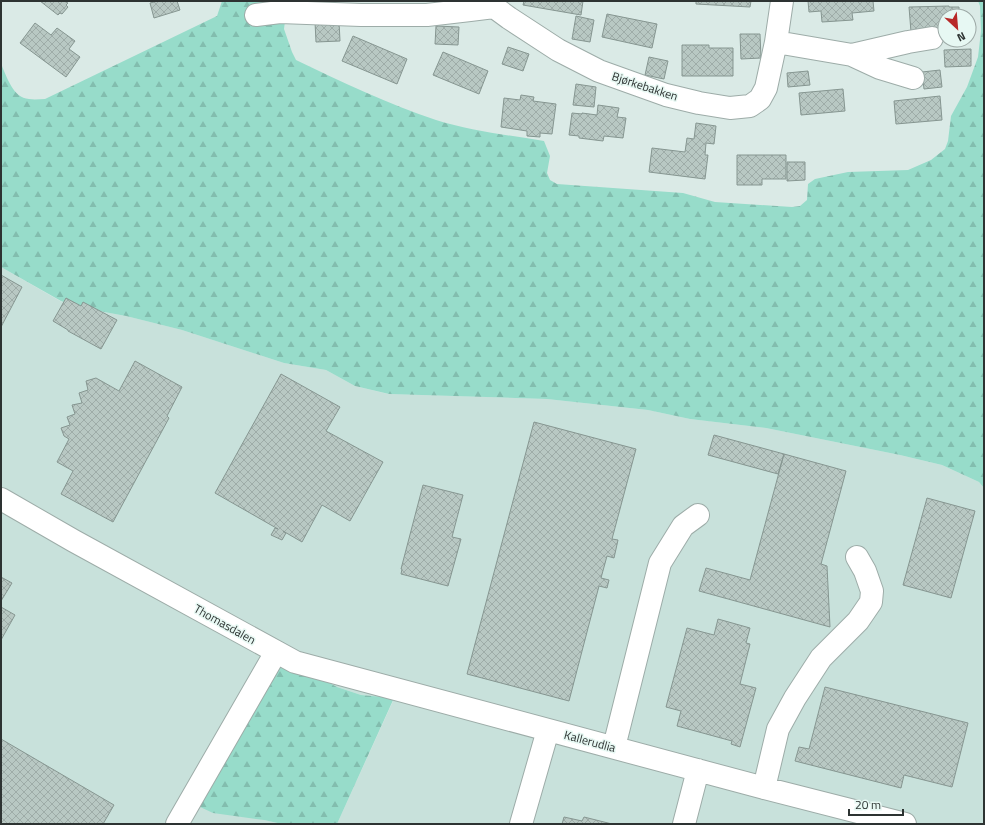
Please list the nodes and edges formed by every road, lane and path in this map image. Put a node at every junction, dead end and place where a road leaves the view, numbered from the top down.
1 (782, 1) edge
2 (491, 4) edge
3 (256, 15) dead end
4 (932, 38) dead end
5 (776, 42) junction
6 (852, 55) junction
7 (913, 78) dead end
8 (1, 499) edge
9 (698, 515) dead end
10 (857, 557) dead end
11 (276, 652) junction
12 (548, 730) junction
13 (614, 747) junction
14 (698, 770) junction
15 (764, 788) junction
16 (177, 824) edge
17 (521, 824) edge
18 (684, 824) edge
19 (905, 824) edge

1 - 5 street, Bjørkebakken
2 - 3 street
2 - 5 street, Bjørkebakken
4 - 6 street
5 - 6 street
6 - 7 street
8 - 11 street, Thomasdalen
9 - 13 street
10 - 15 street
11 - 12 street, Kallerudlia
11 - 16 street
12 - 13 street, Kallerudlia
12 - 17 street
13 - 14 street, Kallerudlia
14 - 15 street, Kallerudlia
14 - 18 street
15 - 19 street, Kallerudlia

